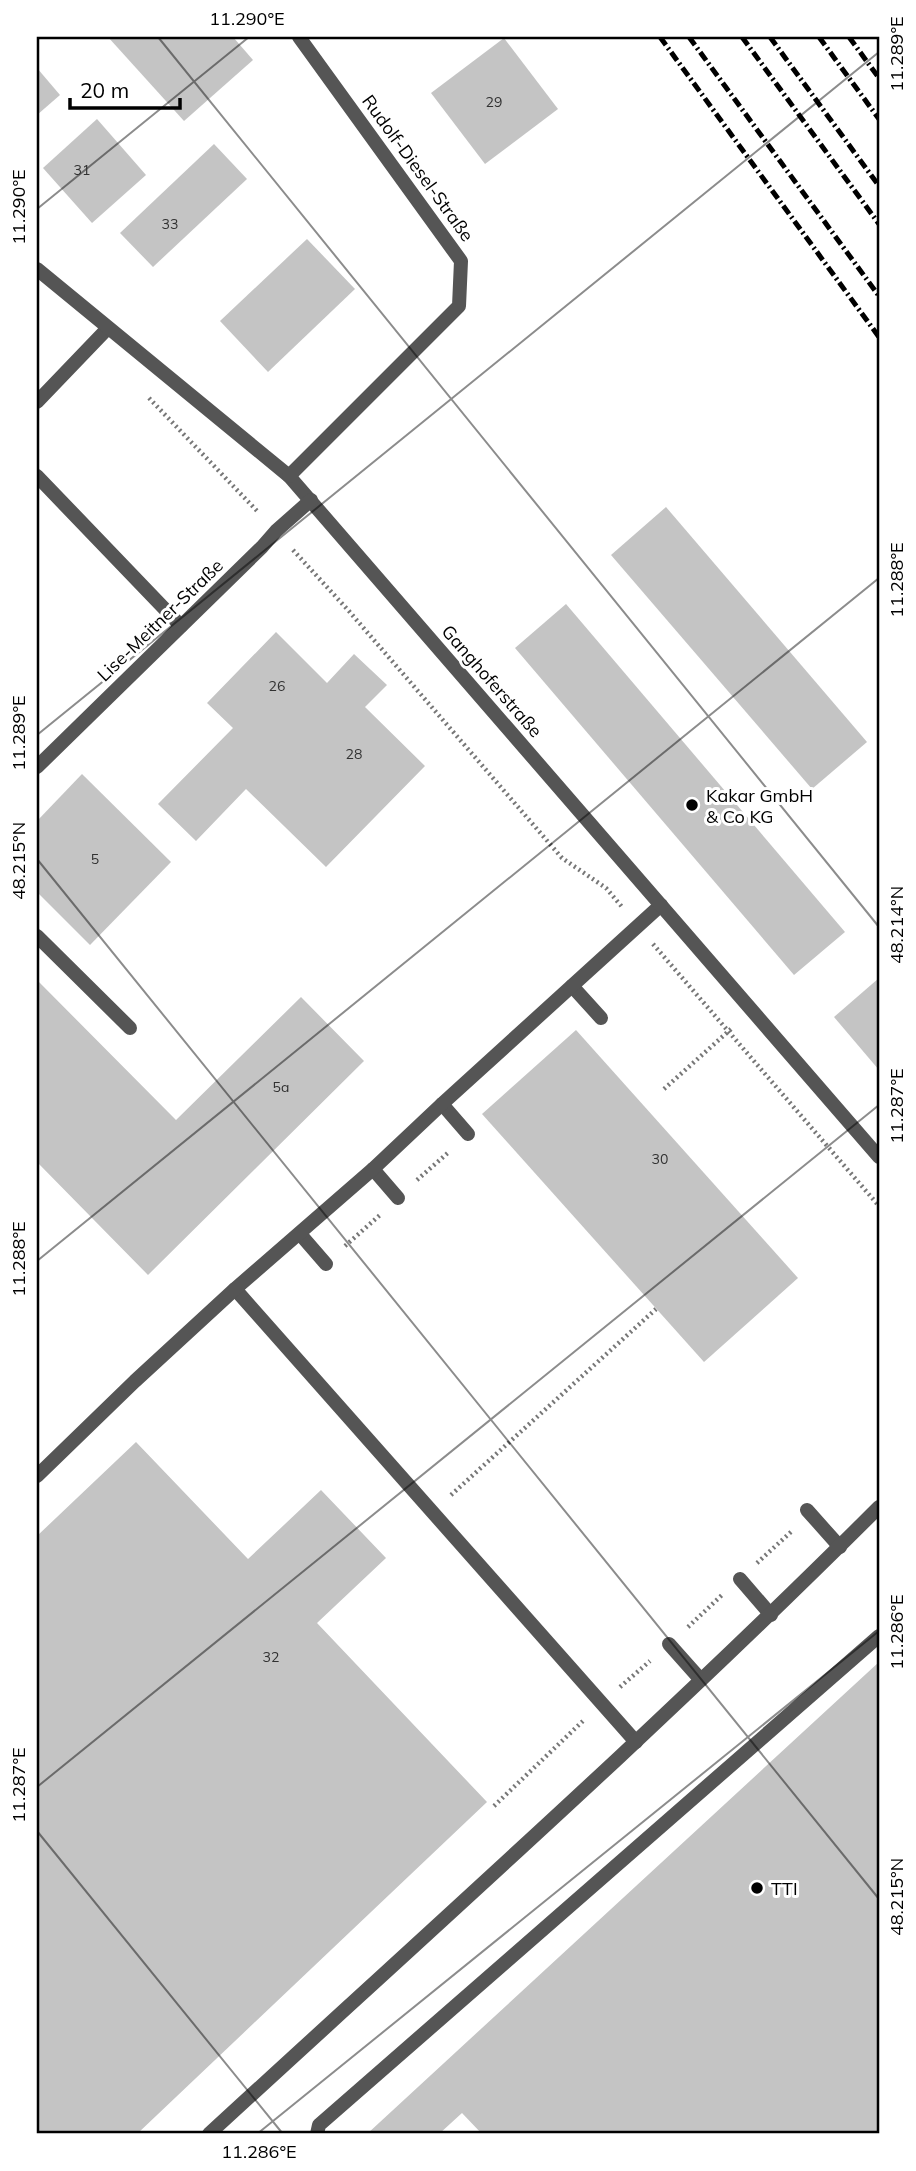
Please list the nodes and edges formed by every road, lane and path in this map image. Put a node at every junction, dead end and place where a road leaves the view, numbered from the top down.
1 (299, 37) edge
2 (37, 269) edge
3 (108, 328) junction
4 (143, 391) dead end
5 (37, 401) edge
6 (37, 476) edge
7 (289, 476) junction
8 (311, 500) junction
9 (276, 531) junction
10 (181, 626) junction
11 (37, 767) edge
12 (661, 905) junction
13 (638, 926) junction
14 (37, 936) edge
15 (572, 986) junction
16 (601, 1017) dead end
17 (130, 1028) dead end
18 (729, 1031) junction
19 (664, 1089) dead end
20 (442, 1104) junction
21 (468, 1134) dead end
22 (879, 1157) edge
23 (373, 1169) junction
24 (398, 1198) dead end
25 (879, 1206) edge
26 (300, 1234) junction
27 (326, 1264) dead end
28 (234, 1289) junction
29 (656, 1309) dead end
30 (37, 1476) edge
31 (879, 1507) edge
32 (807, 1510) dead end
33 (433, 1513) junction
34 (840, 1547) junction
35 (740, 1579) dead end
36 (771, 1615) junction
37 (879, 1636) edge
38 (669, 1644) dead end
39 (701, 1680) junction
40 (636, 1742) junction
41 (209, 2134) edge
42 (317, 2134) edge

1 - 7 street, Rudolf-Diesel-Straße
2 - 3 street, Ganghoferstraße
3 - 5 street
3 - 7 street, Ganghoferstraße
4 - 9 path
6 - 10 street
7 - 8 street, Ganghoferstraße
8 - 9 street, Lise-Meitner-Straße
8 - 12 street, Ganghoferstraße
9 - 10 street, Lise-Meitner-Straße
9 - 13 path
10 - 11 street, Lise-Meitner-Straße
12 - 13 street
12 - 22 street, Ganghoferstraße
13 - 15 street
13 - 18 path
14 - 17 street
15 - 16 street
15 - 20 street
18 - 19 path
18 - 25 path
20 - 21 street
20 - 23 street
23 - 24 street
23 - 26 street
26 - 27 street
26 - 28 street
28 - 30 street
28 - 33 street
29 - 33 path
31 - 34 street
32 - 34 street
33 - 40 street
34 - 36 street
35 - 36 street
36 - 39 street
37 - 42 street
38 - 39 street
39 - 40 street
40 - 41 street

